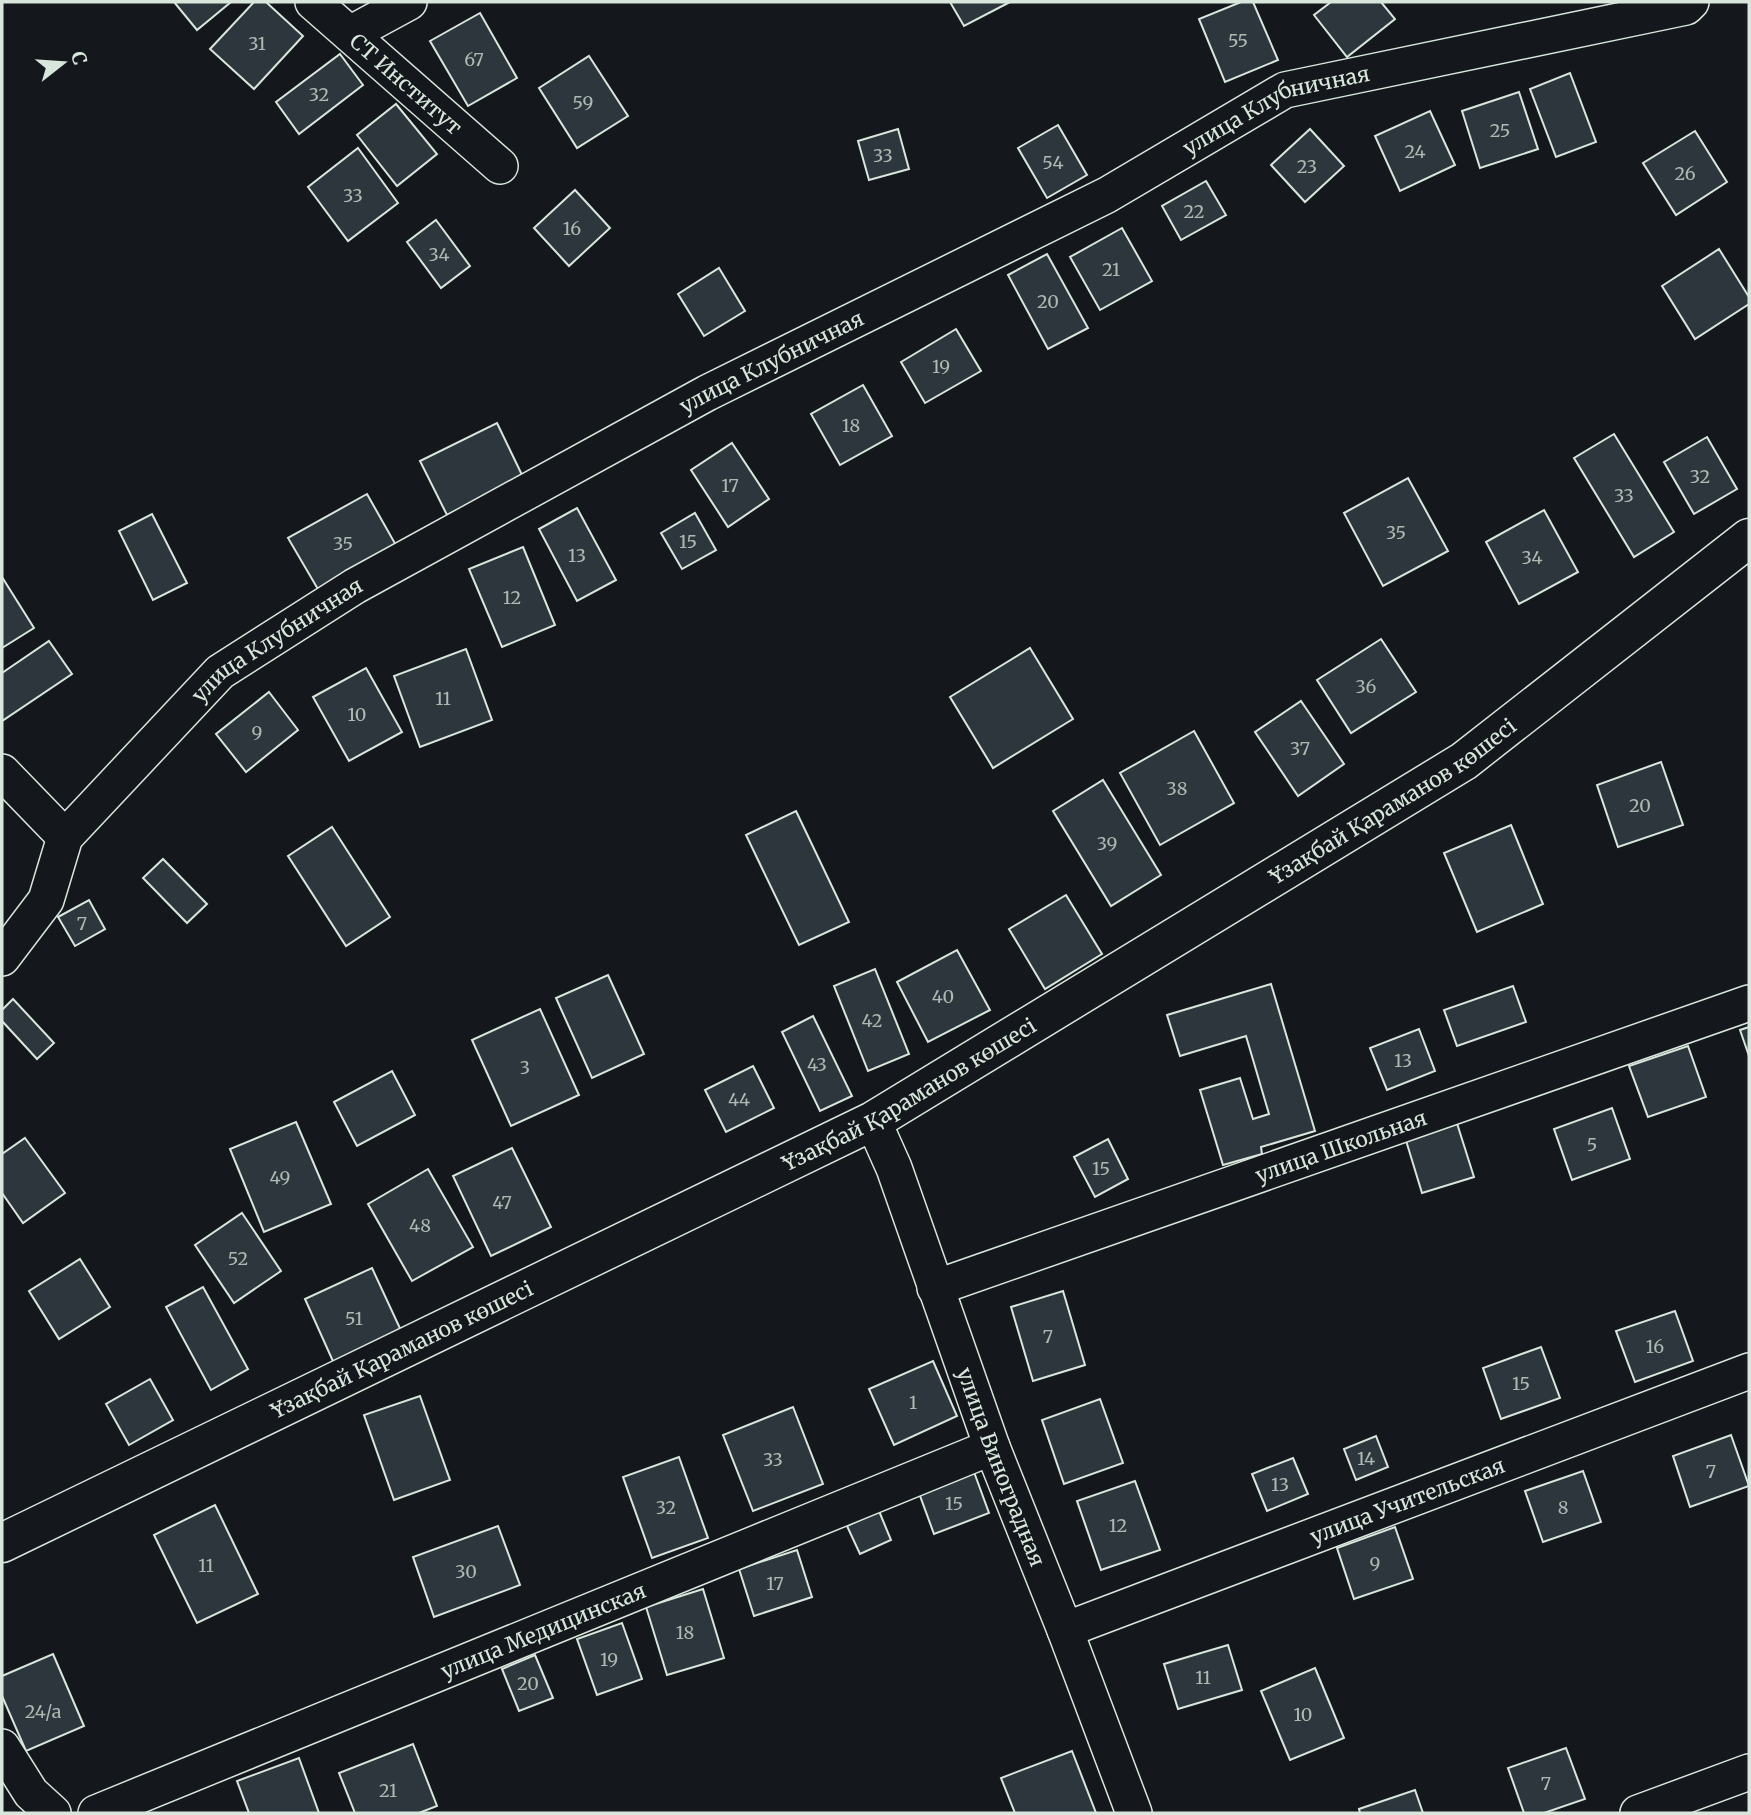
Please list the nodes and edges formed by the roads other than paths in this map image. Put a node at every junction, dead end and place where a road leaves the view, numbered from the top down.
1 (313, 2) edge
2 (410, 2) edge
3 (1691, 2) edge
4 (350, 34) junction
5 (500, 166) dead end
6 (1749, 538) edge
7 (2, 772) edge
8 (65, 836) junction
9 (2, 958) edge
10 (1749, 1003) edge
11 (873, 1121) junction
12 (934, 1288) junction
13 (1749, 1371) edge
14 (992, 1447) junction
15 (2, 1543) edge
16 (1065, 1630) junction
17 (2, 1747) edge
18 (1749, 1772) edge
19 (53, 1813) edge
20 (96, 1813) edge
21 (1134, 1813) edge
22 (1637, 1813) edge

1 - 4 street, СТ Институт
2 - 4 street
3 - 8 street, улица Клубничная
4 - 5 street, СТ Институт
6 - 11 street, Ұзақбай Қараманов көшесі
7 - 8 street
8 - 9 street, улица Клубничная
10 - 12 street, улица Школьная
11 - 12 street, улица Виноградная
11 - 15 street, Ұзақбай Қараманов көшесі
12 - 14 street, улица Виноградная
13 - 16 street, улица Учительская
14 - 16 street, улица Виноградная
14 - 20 street, улица Медицинская
16 - 21 street, улица Виноградная
17 - 19 street
18 - 22 street

